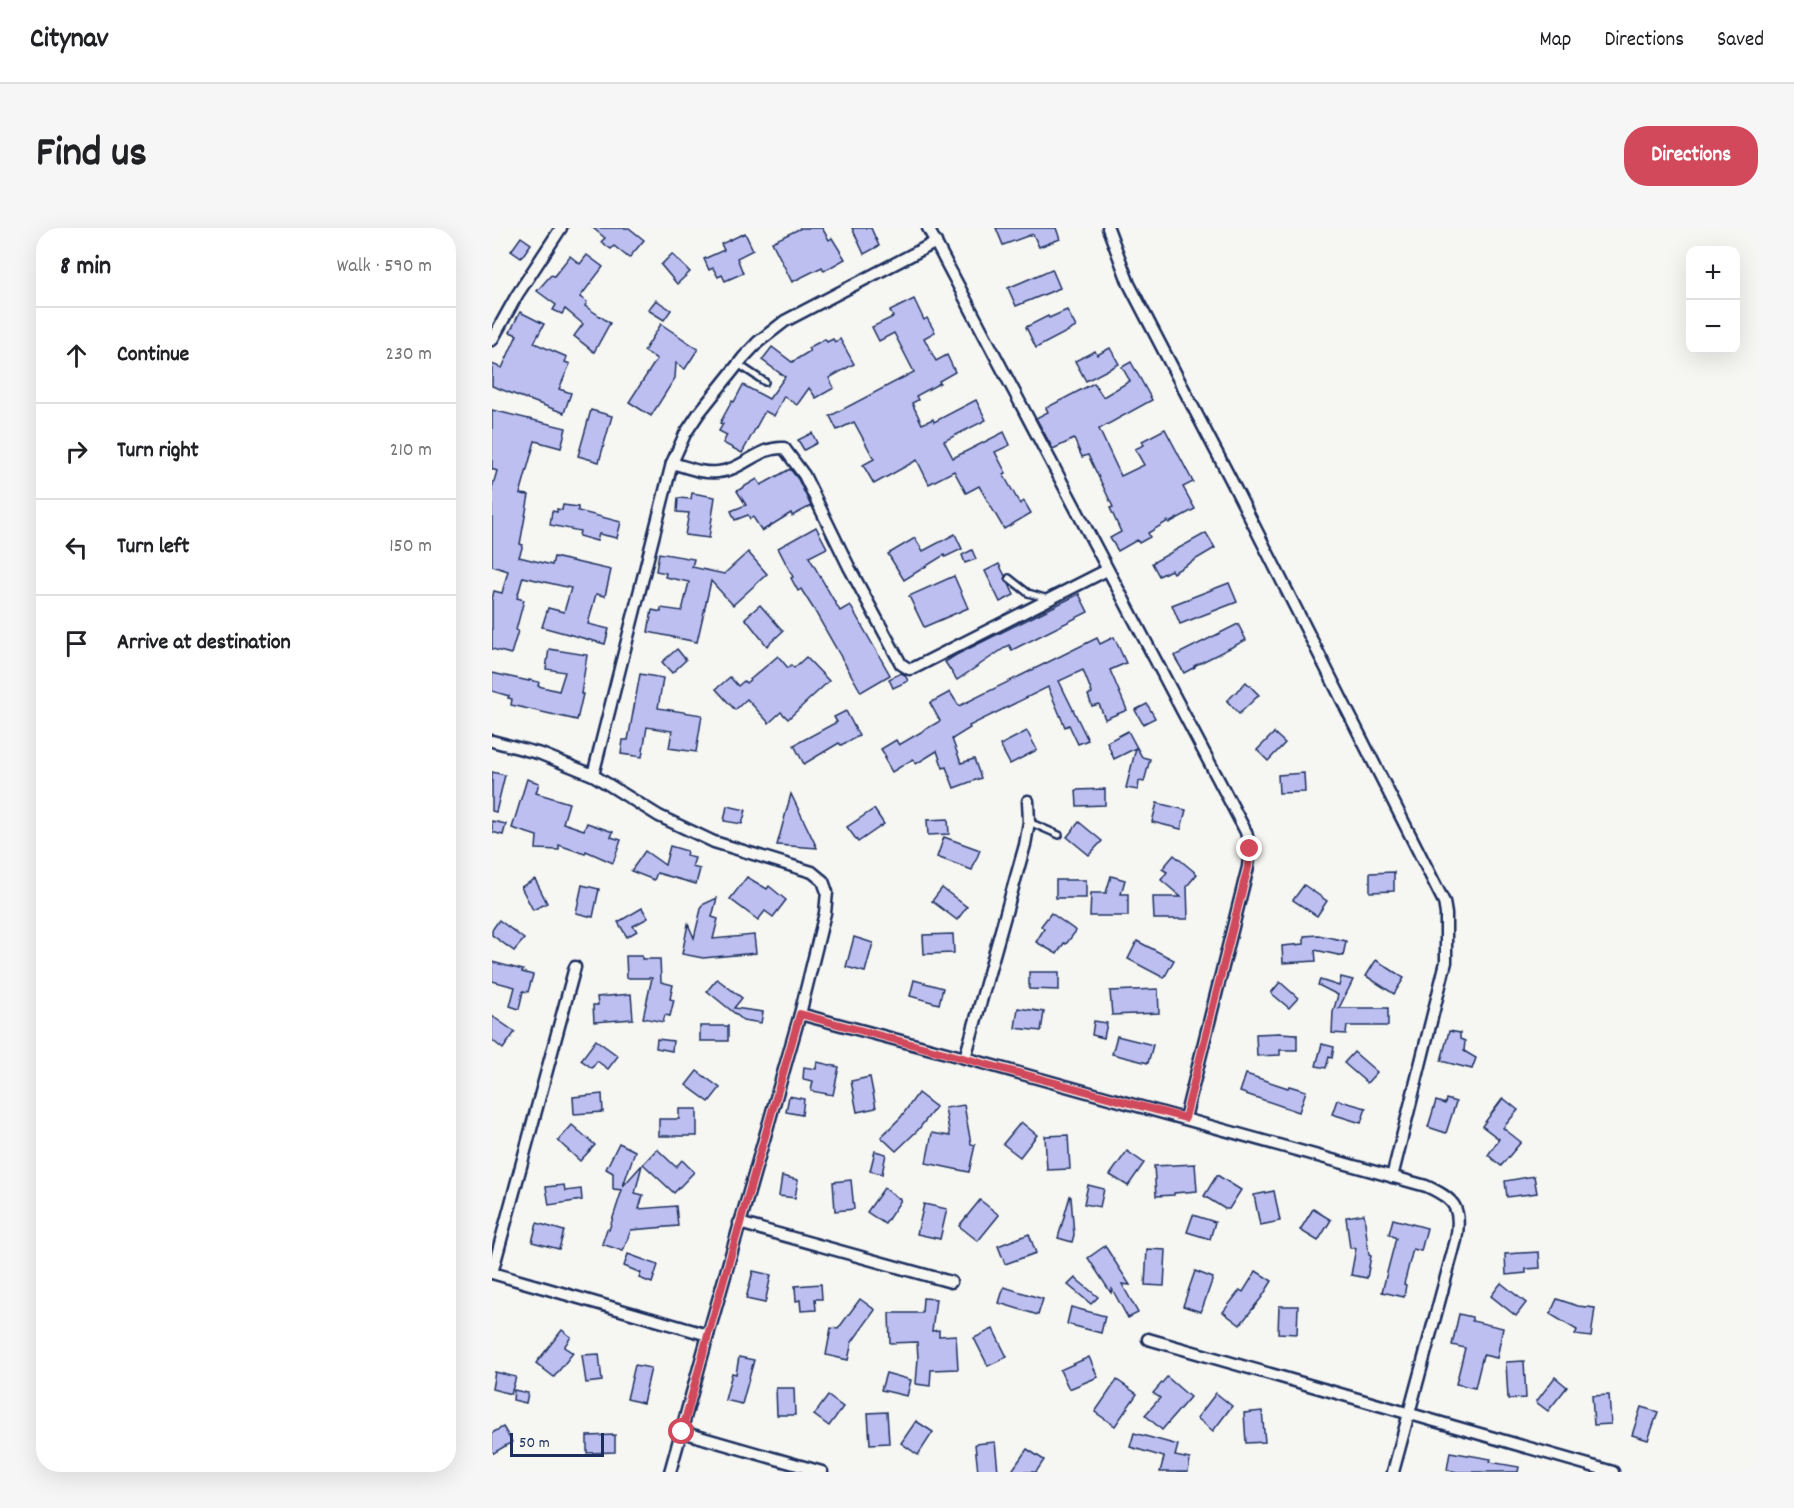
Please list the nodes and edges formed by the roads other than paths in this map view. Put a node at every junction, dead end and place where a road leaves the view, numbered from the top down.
1 (561, 228) edge
2 (928, 228) edge
3 (1108, 228) edge
4 (936, 242) junction
5 (492, 340) edge
6 (738, 364) junction
7 (765, 382) dead end
8 (672, 463) junction
9 (1107, 570) junction
10 (1009, 578) dead end
11 (1049, 600) junction
12 (492, 741) edge
13 (593, 775) junction
14 (1028, 801) dead end
15 (1029, 822) junction
16 (1059, 835) dead end
17 (575, 967) dead end
18 (800, 1014) junction
19 (964, 1058) junction
20 (1185, 1118) junction
21 (1392, 1178) junction
22 (739, 1223) junction
23 (492, 1273) edge
24 (951, 1282) dead end
25 (708, 1335) junction
26 (1148, 1339) dead end
27 (1409, 1414) junction
28 (682, 1432) junction
29 (670, 1472) edge
30 (822, 1472) edge
31 (1393, 1472) edge
32 (1613, 1472) edge

1 - 5 street
2 - 4 street
3 - 21 street
4 - 6 street
4 - 9 street
6 - 7 lane
6 - 8 street
8 - 11 street
8 - 13 street
9 - 11 street
9 - 20 street
10 - 11 lane
12 - 13 street
13 - 18 street
14 - 15 street
15 - 16 lane
15 - 19 street
17 - 23 street
18 - 19 street
18 - 22 street
19 - 20 street
20 - 21 street
21 - 27 street
22 - 24 street
22 - 25 street
23 - 25 street
25 - 28 street
26 - 27 street
27 - 31 street
27 - 32 street
28 - 29 street
28 - 30 street

